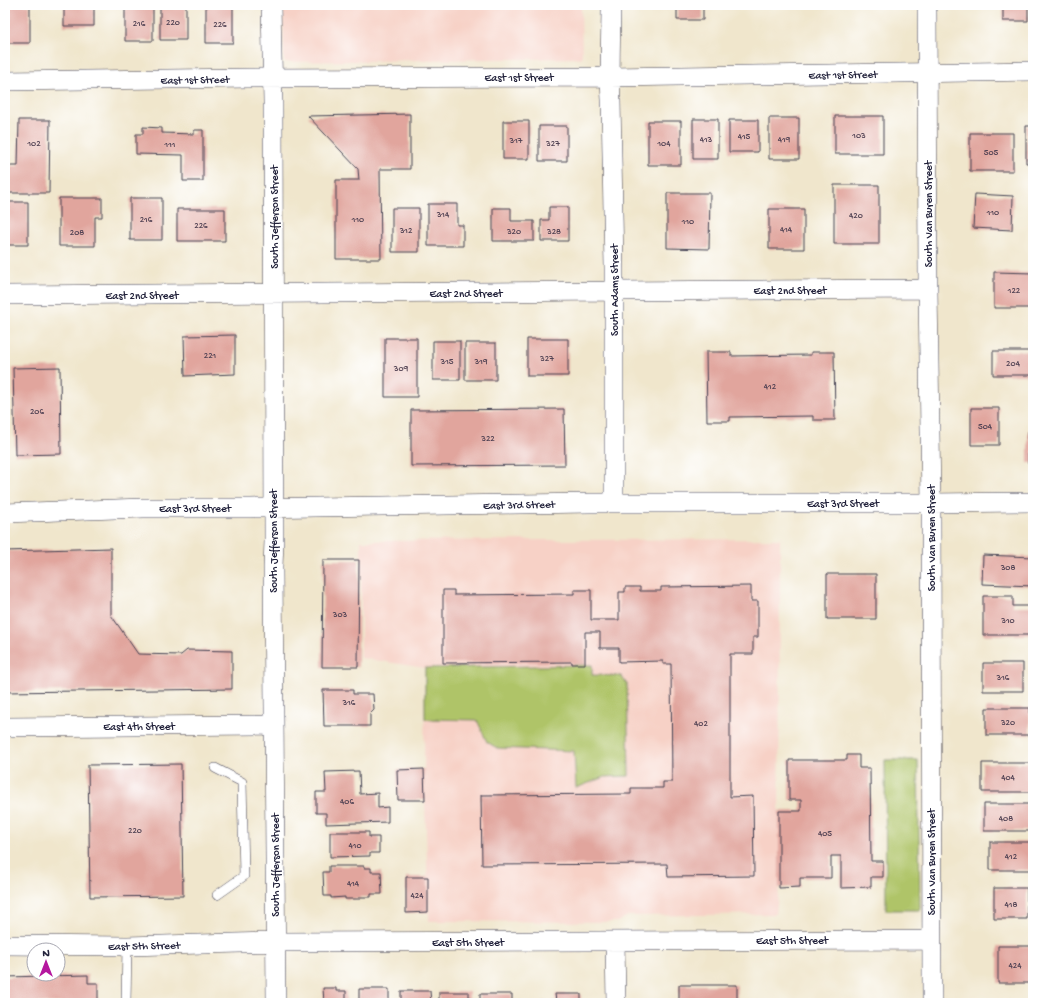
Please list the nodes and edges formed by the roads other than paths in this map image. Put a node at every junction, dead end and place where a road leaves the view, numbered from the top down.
1 (271, 5) edge
2 (611, 5) edge
3 (927, 5) edge
4 (1033, 71) edge
5 (927, 72) junction
6 (610, 77) junction
7 (273, 78) junction
8 (5, 81) edge
9 (928, 289) junction
10 (614, 292) junction
11 (274, 294) junction
12 (5, 295) edge
13 (1033, 502) edge
14 (614, 503) junction
15 (931, 503) junction
16 (274, 507) junction
17 (5, 513) edge
18 (274, 725) junction
19 (5, 727) edge
20 (215, 768) dead end
21 (217, 895) dead end
22 (931, 940) junction
23 (615, 941) junction
24 (275, 942) junction
25 (5, 945) edge
26 (127, 946) junction
27 (126, 1003) edge
28 (276, 1003) edge
29 (616, 1003) edge
30 (932, 1003) edge

1 - 7 street, South Jefferson Street
2 - 6 street, South Adams Street
3 - 5 street, South Van Buren Street
4 - 5 street, East 1st Street
5 - 6 street, East 1st Street
5 - 9 street, South Van Buren Street
6 - 7 street, East 1st Street
6 - 10 street, South Adams Street
7 - 8 street, East 1st Street
7 - 11 street, South Jefferson Street
9 - 10 street, East 2nd Street
9 - 15 street, South Van Buren Street
10 - 11 street, East 2nd Street
10 - 14 street, South Adams Street
11 - 12 street, East 2nd Street
11 - 16 street, South Jefferson Street
13 - 15 street, East 3rd Street
14 - 15 street, East 3rd Street
14 - 16 street, East 3rd Street
15 - 22 street, South Van Buren Street
16 - 17 street, East 3rd Street
16 - 18 street, South Jefferson Street
18 - 19 street, East 4th Street
18 - 24 street, South Jefferson Street
20 - 21 lane
22 - 23 street, East 5th Street
22 - 30 street, South Van Buren Street
23 - 24 street, East 5th Street
23 - 29 street
24 - 26 street, East 5th Street
24 - 28 street, South Jefferson Street
25 - 26 street, East 5th Street
26 - 27 lane

